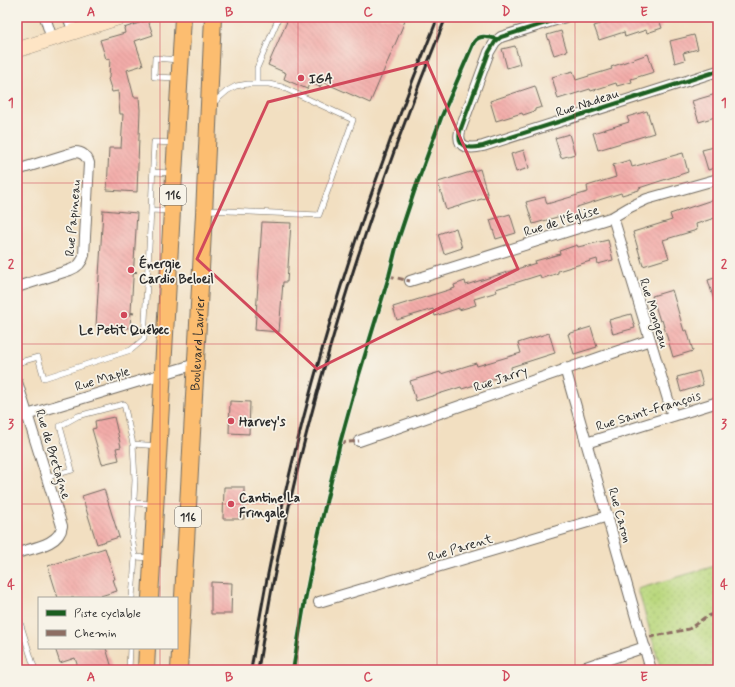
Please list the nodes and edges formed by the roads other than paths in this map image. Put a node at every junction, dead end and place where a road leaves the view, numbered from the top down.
1 (45, 17) edge
2 (68, 17) edge
3 (183, 17) edge
4 (213, 17) edge
5 (279, 17) edge
6 (564, 17) edge
7 (115, 18) edge
8 (74, 32) junction
9 (52, 39) junction
10 (17, 50) edge
11 (181, 60) junction
12 (718, 71) edge
13 (180, 79) junction
14 (257, 83) junction
15 (208, 107) junction
16 (176, 143) junction
17 (17, 170) edge
18 (153, 172) junction
19 (174, 173) junction
20 (718, 179) edge
21 (151, 210) junction
22 (204, 210) junction
23 (172, 211) junction
24 (613, 217) junction
25 (410, 280) dead end
26 (17, 287) edge
27 (650, 340) junction
28 (17, 364) edge
29 (196, 364) junction
30 (565, 368) junction
31 (163, 373) junction
32 (17, 382) edge
33 (718, 402) edge
34 (28, 415) junction
35 (673, 416) junction
36 (17, 418) edge
37 (359, 441) dead end
38 (586, 443) junction
39 (133, 444) junction
40 (158, 446) junction
41 (47, 477) junction
42 (133, 503) junction
43 (155, 504) junction
44 (608, 516) junction
45 (17, 553) edge
46 (135, 557) junction
47 (152, 558) junction
48 (132, 597) edge
49 (150, 597) edge
50 (319, 602) dead end
51 (17, 613) edge
52 (645, 647) junction
53 (130, 649) edge
54 (147, 649) edge
55 (35, 670) edge
56 (129, 670) edge
57 (146, 670) edge
58 (179, 670) edge
59 (577, 670) edge
60 (651, 670) edge

1 - 9 street
2 - 8 street
3 - 11 main road, 116
4 - 15 main road, Boulevard Laurier / 116
5 - 14 lane
6 - 12 street, Rue Nadeau
7 - 8 main road
8 - 9 main road
9 - 10 main road
11 - 13 main road, 116
11 - 13 lane
13 - 16 main road, 116
14 - 15 lane
14 - 22 lane
15 - 22 main road, Boulevard Laurier / 116
16 - 18 lane
16 - 19 main road, 116
17 - 26 street, Rue Papineau
18 - 19 lane
18 - 21 lane
19 - 23 main road, 116
20 - 24 street, Rue de l'Église
21 - 23 lane
21 - 28 lane
22 - 29 main road, Boulevard Laurier / 116
23 - 31 main road, 116
24 - 25 street, Rue de l'Église
24 - 27 street, Rue Mongeau
27 - 30 street, Rue Jarry
27 - 35 street, Rue Mongeau
29 - 31 street, Rue Maple
29 - 58 main road, Boulevard Laurier / 116
30 - 37 street, Rue Jarry
30 - 38 street, Rue Caron
31 - 34 street, Rue Maple
31 - 40 main road, 116
32 - 34 street, Rue de Bretagne
33 - 35 street, Rue Saint-François
34 - 36 street, Rue Maple
34 - 41 street, Rue de Bretagne
35 - 38 street, Rue Saint-François
38 - 44 street, Rue Caron
39 - 40 lane
39 - 41 lane
39 - 42 lane
40 - 43 main road, 116
41 - 45 street, Rue de Bretagne
42 - 43 lane
42 - 46 lane
43 - 47 main road, 116
44 - 50 street, Rue Parent
44 - 52 street, Rue Caron
46 - 47 lane
46 - 48 lane
47 - 49 main road, 116
51 - 55 lane
52 - 59 street
52 - 60 street, Rue Caron
53 - 56 lane
54 - 57 main road

